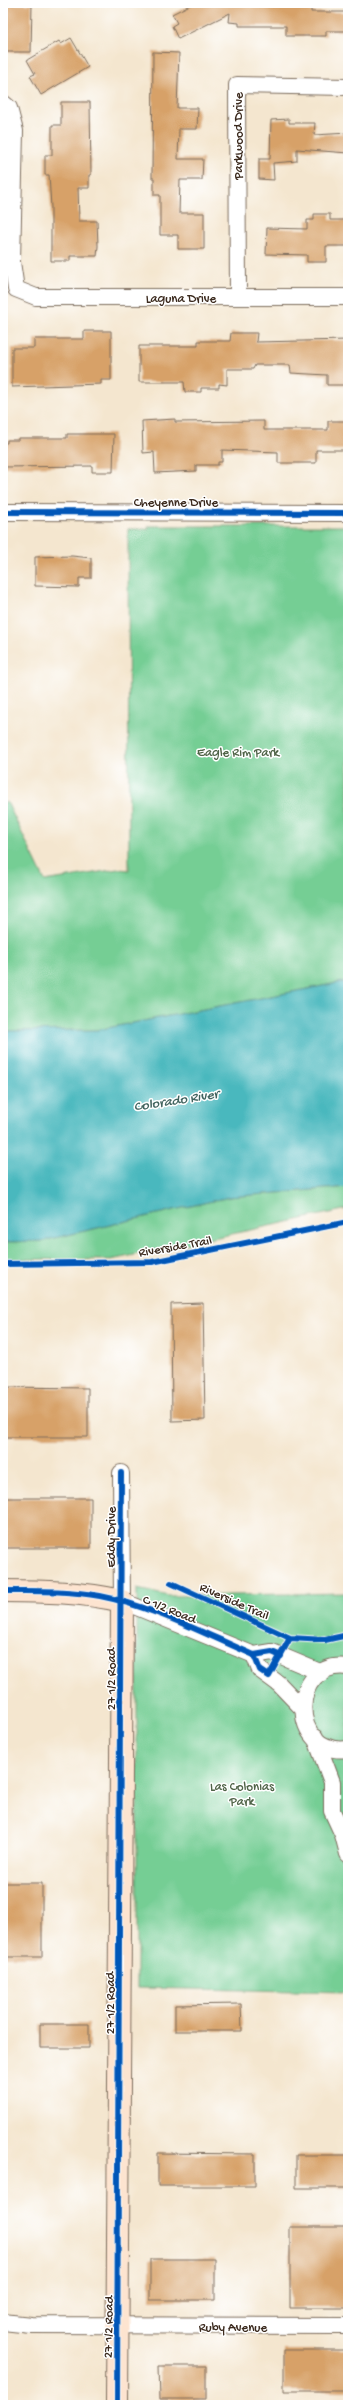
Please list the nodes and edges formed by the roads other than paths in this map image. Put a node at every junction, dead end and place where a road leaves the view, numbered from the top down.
1 (348, 87) edge
2 (3, 103) edge
3 (238, 297) junction
4 (348, 297) edge
5 (3, 512) edge
6 (348, 512) edge
7 (121, 1473) dead end
8 (3, 1591) edge
9 (122, 1601) junction
10 (254, 1654) junction
11 (348, 1667) edge
12 (322, 1672) junction
13 (302, 1708) junction
14 (314, 1738) junction
15 (348, 1749) edge
16 (346, 1829) edge
17 (348, 1854) edge
18 (3, 2322) edge
19 (118, 2325) junction
20 (348, 2326) edge
21 (117, 2405) edge

1 - 3 street, Parkwood Drive
2 - 3 street, Laguna Drive
3 - 4 street, Laguna Drive
5 - 6 street, Cheyenne Drive
7 - 9 street, Eddy Drive
8 - 9 street, C 1/2 Road
9 - 10 street, C 1/2 Road
9 - 19 street, 27 1/2 Road
10 - 12 street, C 1/2 Road
10 - 13 street
11 - 12 street
12 - 13 street
13 - 14 street
14 - 15 street
14 - 16 street
16 - 17 street
18 - 19 street, Ruby Avenue
19 - 20 street, Ruby Avenue
19 - 21 street, 27 1/2 Road

